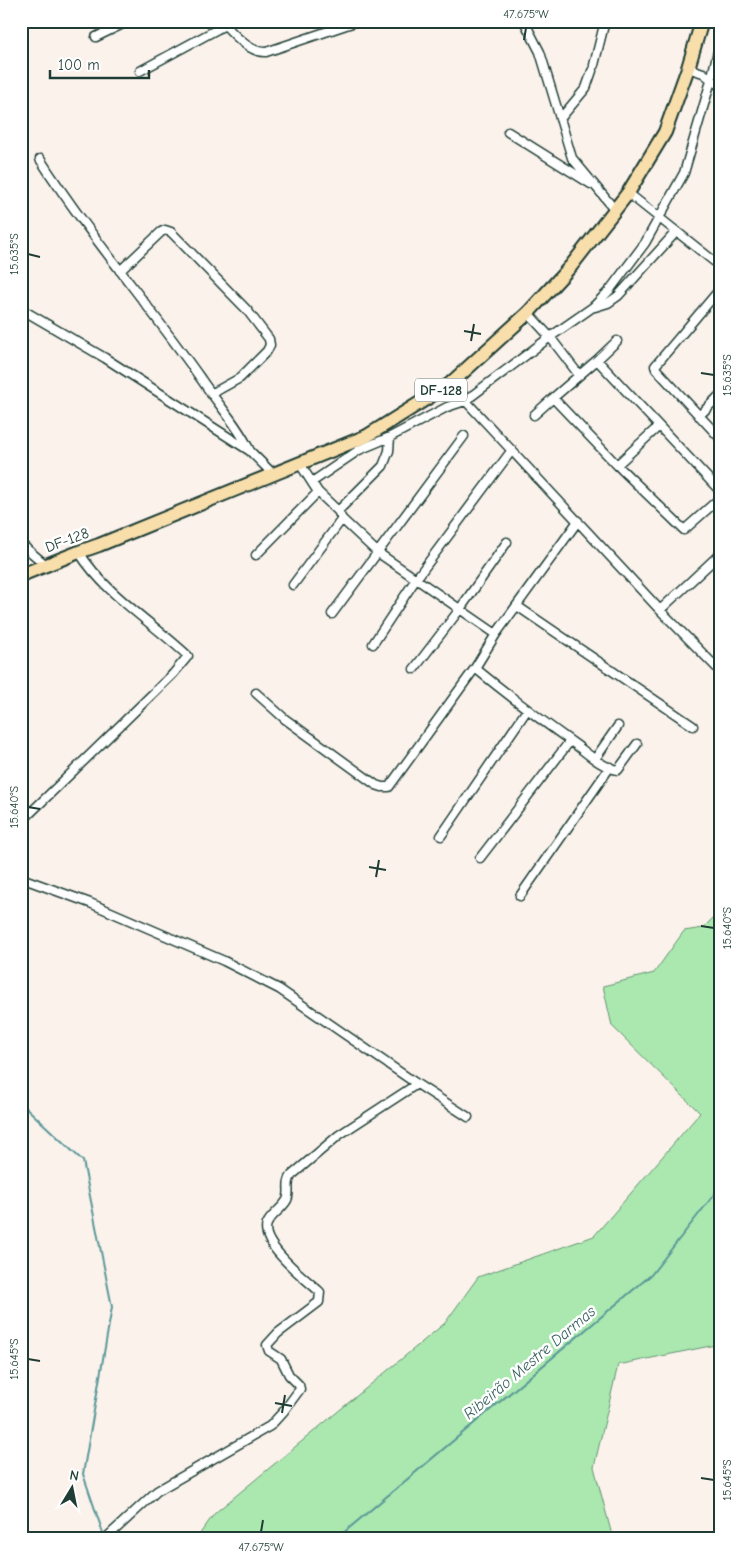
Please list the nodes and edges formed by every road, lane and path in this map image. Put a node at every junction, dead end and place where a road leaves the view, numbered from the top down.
1 (129, 21) edge
2 (358, 21) edge
3 (524, 21) edge
4 (605, 21) edge
5 (702, 21) edge
6 (223, 23) edge
7 (96, 37) dead end
8 (720, 43) edge
9 (688, 68) junction
10 (140, 71) dead end
11 (711, 82) junction
12 (720, 86) edge
13 (720, 92) edge
14 (560, 119) junction
15 (508, 132) dead end
16 (40, 159) dead end
17 (598, 189) junction
18 (628, 193) junction
19 (616, 211) junction
20 (660, 219) junction
21 (676, 232) junction
22 (720, 266) edge
23 (120, 270) junction
24 (720, 289) edge
25 (593, 307) junction
26 (21, 309) edge
27 (528, 313) junction
28 (550, 337) junction
29 (617, 340) dead end
30 (597, 360) junction
31 (579, 375) junction
32 (450, 384) junction
33 (211, 394) junction
34 (720, 395) edge
35 (553, 398) junction
36 (465, 401) junction
37 (534, 415) dead end
38 (699, 416) junction
39 (659, 426) junction
40 (464, 436) dead end
41 (390, 437) junction
42 (720, 438) edge
43 (512, 450) junction
44 (250, 451) junction
45 (300, 464) junction
46 (617, 465) junction
47 (274, 475) junction
48 (312, 482) junction
49 (720, 491) edge
50 (318, 492) junction
51 (720, 498) edge
52 (340, 515) junction
53 (578, 521) junction
54 (507, 542) dead end
55 (21, 544) edge
56 (79, 552) junction
57 (377, 552) junction
58 (256, 555) dead end
59 (718, 559) edge
60 (46, 565) junction
61 (21, 575) edge
62 (416, 579) junction
63 (293, 585) dead end
64 (517, 606) junction
65 (460, 609) junction
66 (660, 610) junction
67 (332, 614) dead end
68 (496, 634) junction
69 (373, 644) dead end
70 (476, 668) junction
71 (414, 669) dead end
72 (720, 671) edge
73 (256, 693) dead end
74 (527, 710) junction
75 (618, 726) dead end
76 (693, 726) dead end
77 (570, 741) junction
78 (637, 744) dead end
79 (595, 759) junction
80 (610, 767) junction
81 (21, 822) edge
82 (441, 836) dead end
83 (480, 858) dead end
84 (21, 878) edge
85 (520, 896) dead end
86 (416, 1084) junction
87 (468, 1117) dead end
88 (105, 1539) edge

1 - 7 street
2 - 6 street
3 - 14 street
4 - 14 street
5 - 9 main road, DF-128 / DF-128
6 - 10 street
8 - 11 street
9 - 11 street
9 - 18 main road, DF-128 / DF-128
11 - 12 street
11 - 13 street
11 - 20 street
14 - 17 street
15 - 17 street
16 - 23 street
17 - 19 street
18 - 19 main road, DF-128 / DF-128
18 - 20 street
19 - 27 main road, DF-128 / DF-128
20 - 21 street
20 - 25 street
21 - 22 street
21 - 25 street
23 - 33 street
23 - 33 street
24 - 38 street
25 - 28 street
26 - 44 street
27 - 28 street
27 - 32 main road, DF-128 / DF-128
28 - 31 street
28 - 36 street
29 - 30 street
30 - 31 street
30 - 39 street
31 - 35 street
32 - 36 street
32 - 45 main road, DF-128 / DF-128
33 - 44 street
34 - 38 street
35 - 37 street
35 - 46 street
36 - 41 street
36 - 43 street
38 - 42 street
39 - 46 street
39 - 49 street
40 - 57 street
41 - 48 street
41 - 52 street
43 - 53 street
43 - 62 street
44 - 47 street
45 - 47 main road, DF-128 / DF-128
45 - 48 street
46 - 51 street
47 - 56 main road, DF-128 / DF-128
48 - 50 street
50 - 52 street
50 - 58 street
52 - 57 street
52 - 63 street
53 - 64 street
53 - 66 street
54 - 65 street
55 - 60 street
56 - 60 main road, DF-128 / DF-128
56 - 81 street
57 - 62 street
57 - 67 street
59 - 66 street
60 - 61 main road, DF-128 / DF-128
62 - 65 street
62 - 69 street
64 - 68 street
64 - 76 street
65 - 68 street
65 - 71 street
66 - 72 street
68 - 70 street
70 - 73 street
70 - 74 street
74 - 77 street
74 - 82 street
75 - 79 street
77 - 79 street
77 - 83 street
78 - 80 street
79 - 80 street
80 - 85 street
84 - 86 street
86 - 87 street
86 - 88 street

